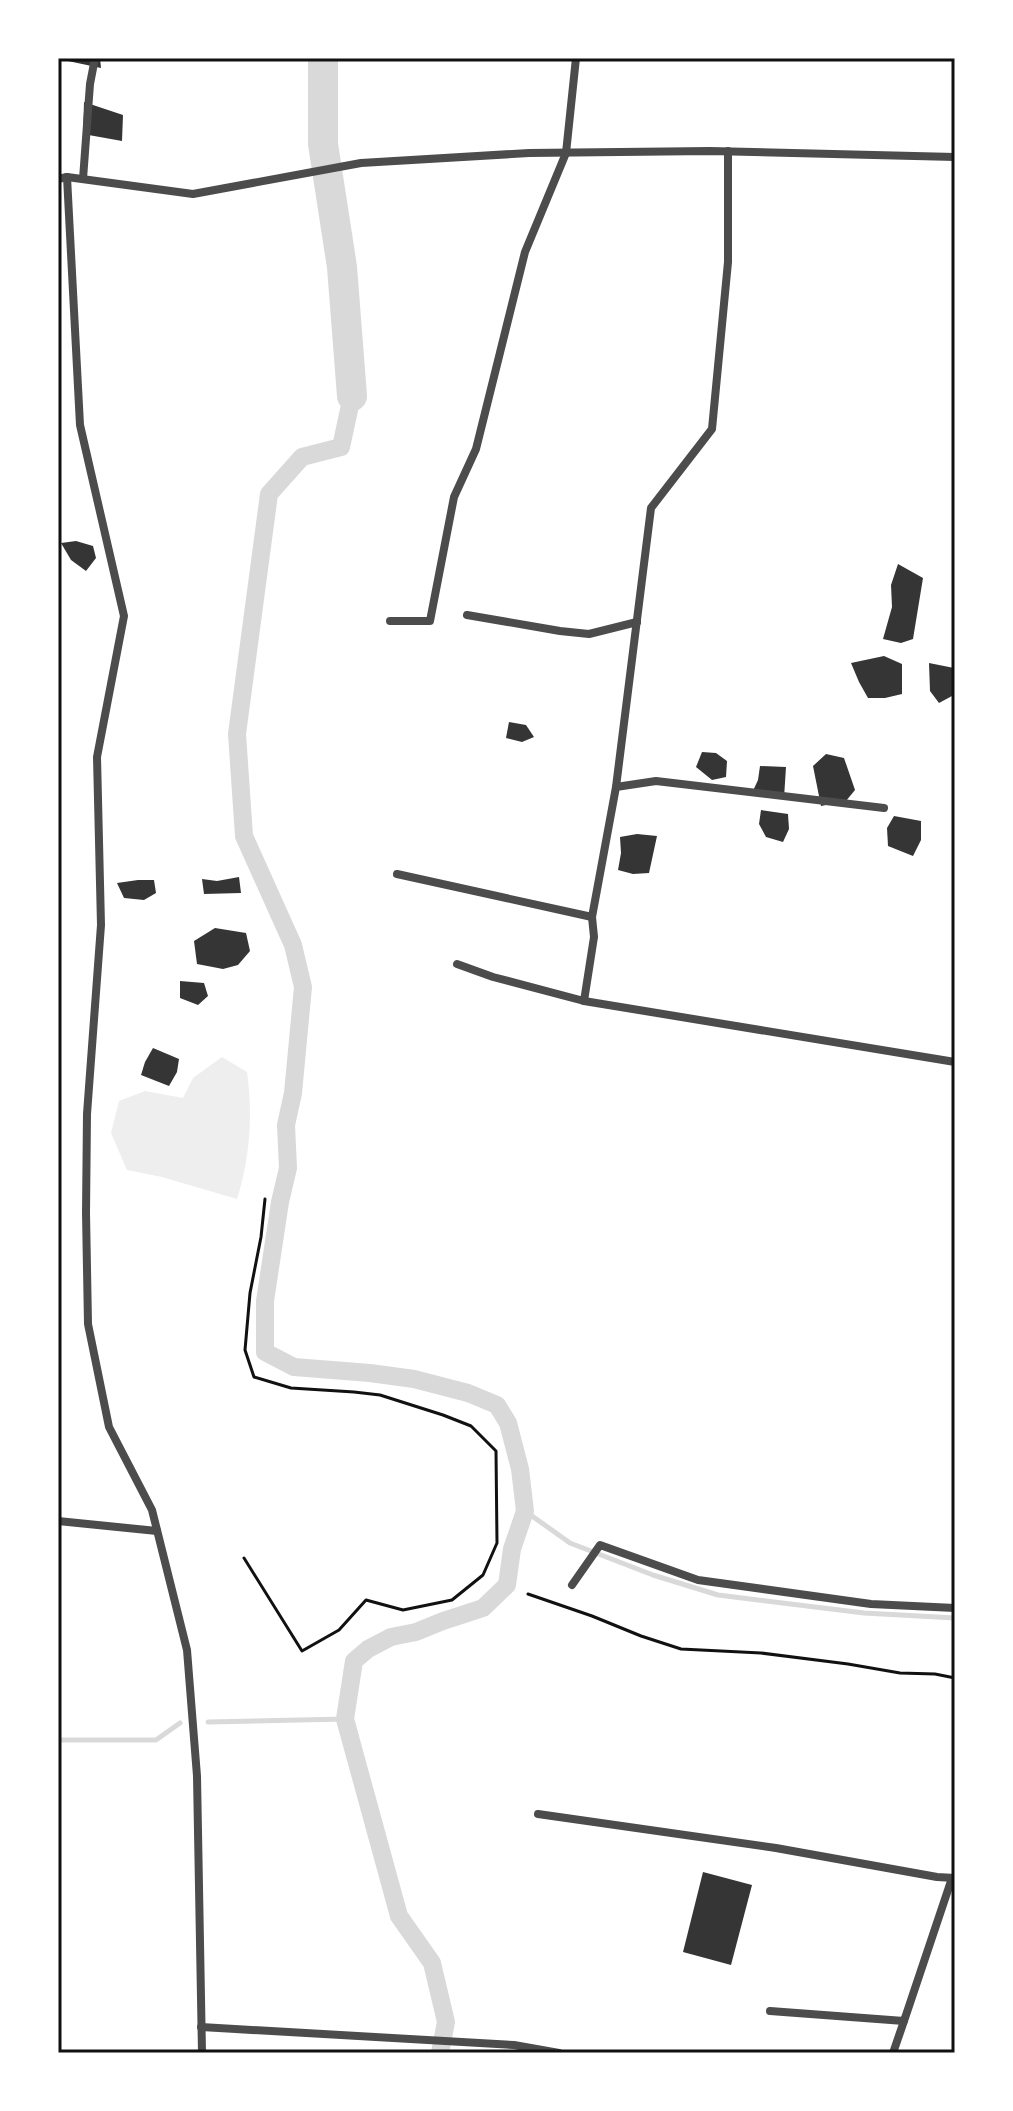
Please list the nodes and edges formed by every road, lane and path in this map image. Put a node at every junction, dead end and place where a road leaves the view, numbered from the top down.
1 (95, 58) edge
2 (576, 58) edge
3 (728, 151) junction
4 (566, 153) junction
5 (955, 157) edge
6 (62, 178) edge
7 (83, 179) junction
8 (467, 615) dead end
9 (390, 621) dead end
10 (637, 622) junction
11 (616, 787) junction
12 (884, 808) dead end
13 (397, 874) dead end
14 (592, 917) junction
15 (457, 964) dead end
16 (584, 1001) junction
17 (955, 1062) edge
18 (265, 1199) dead end
19 (58, 1521) edge
20 (157, 1531) junction
21 (244, 1558) dead end
22 (572, 1585) dead end
23 (528, 1594) dead end
24 (955, 1608) edge
25 (955, 1678) edge
26 (538, 1814) dead end
27 (954, 1878) edge
28 (770, 2011) dead end
29 (904, 2021) junction
30 (201, 2027) junction
31 (202, 2053) edge
32 (559, 2053) edge
33 (893, 2053) edge

1 - 7 street
2 - 4 street
3 - 4 street
3 - 5 street
3 - 10 street
4 - 7 street
4 - 9 street
6 - 7 street
6 - 20 street
8 - 10 street
10 - 11 street
11 - 12 street
11 - 14 street
13 - 14 street
14 - 16 street
15 - 16 street
16 - 17 street
18 - 21 path
19 - 20 street
20 - 30 street
22 - 24 street
23 - 25 path
26 - 27 street
27 - 29 street
28 - 29 street
29 - 33 street
30 - 31 street
30 - 32 street

